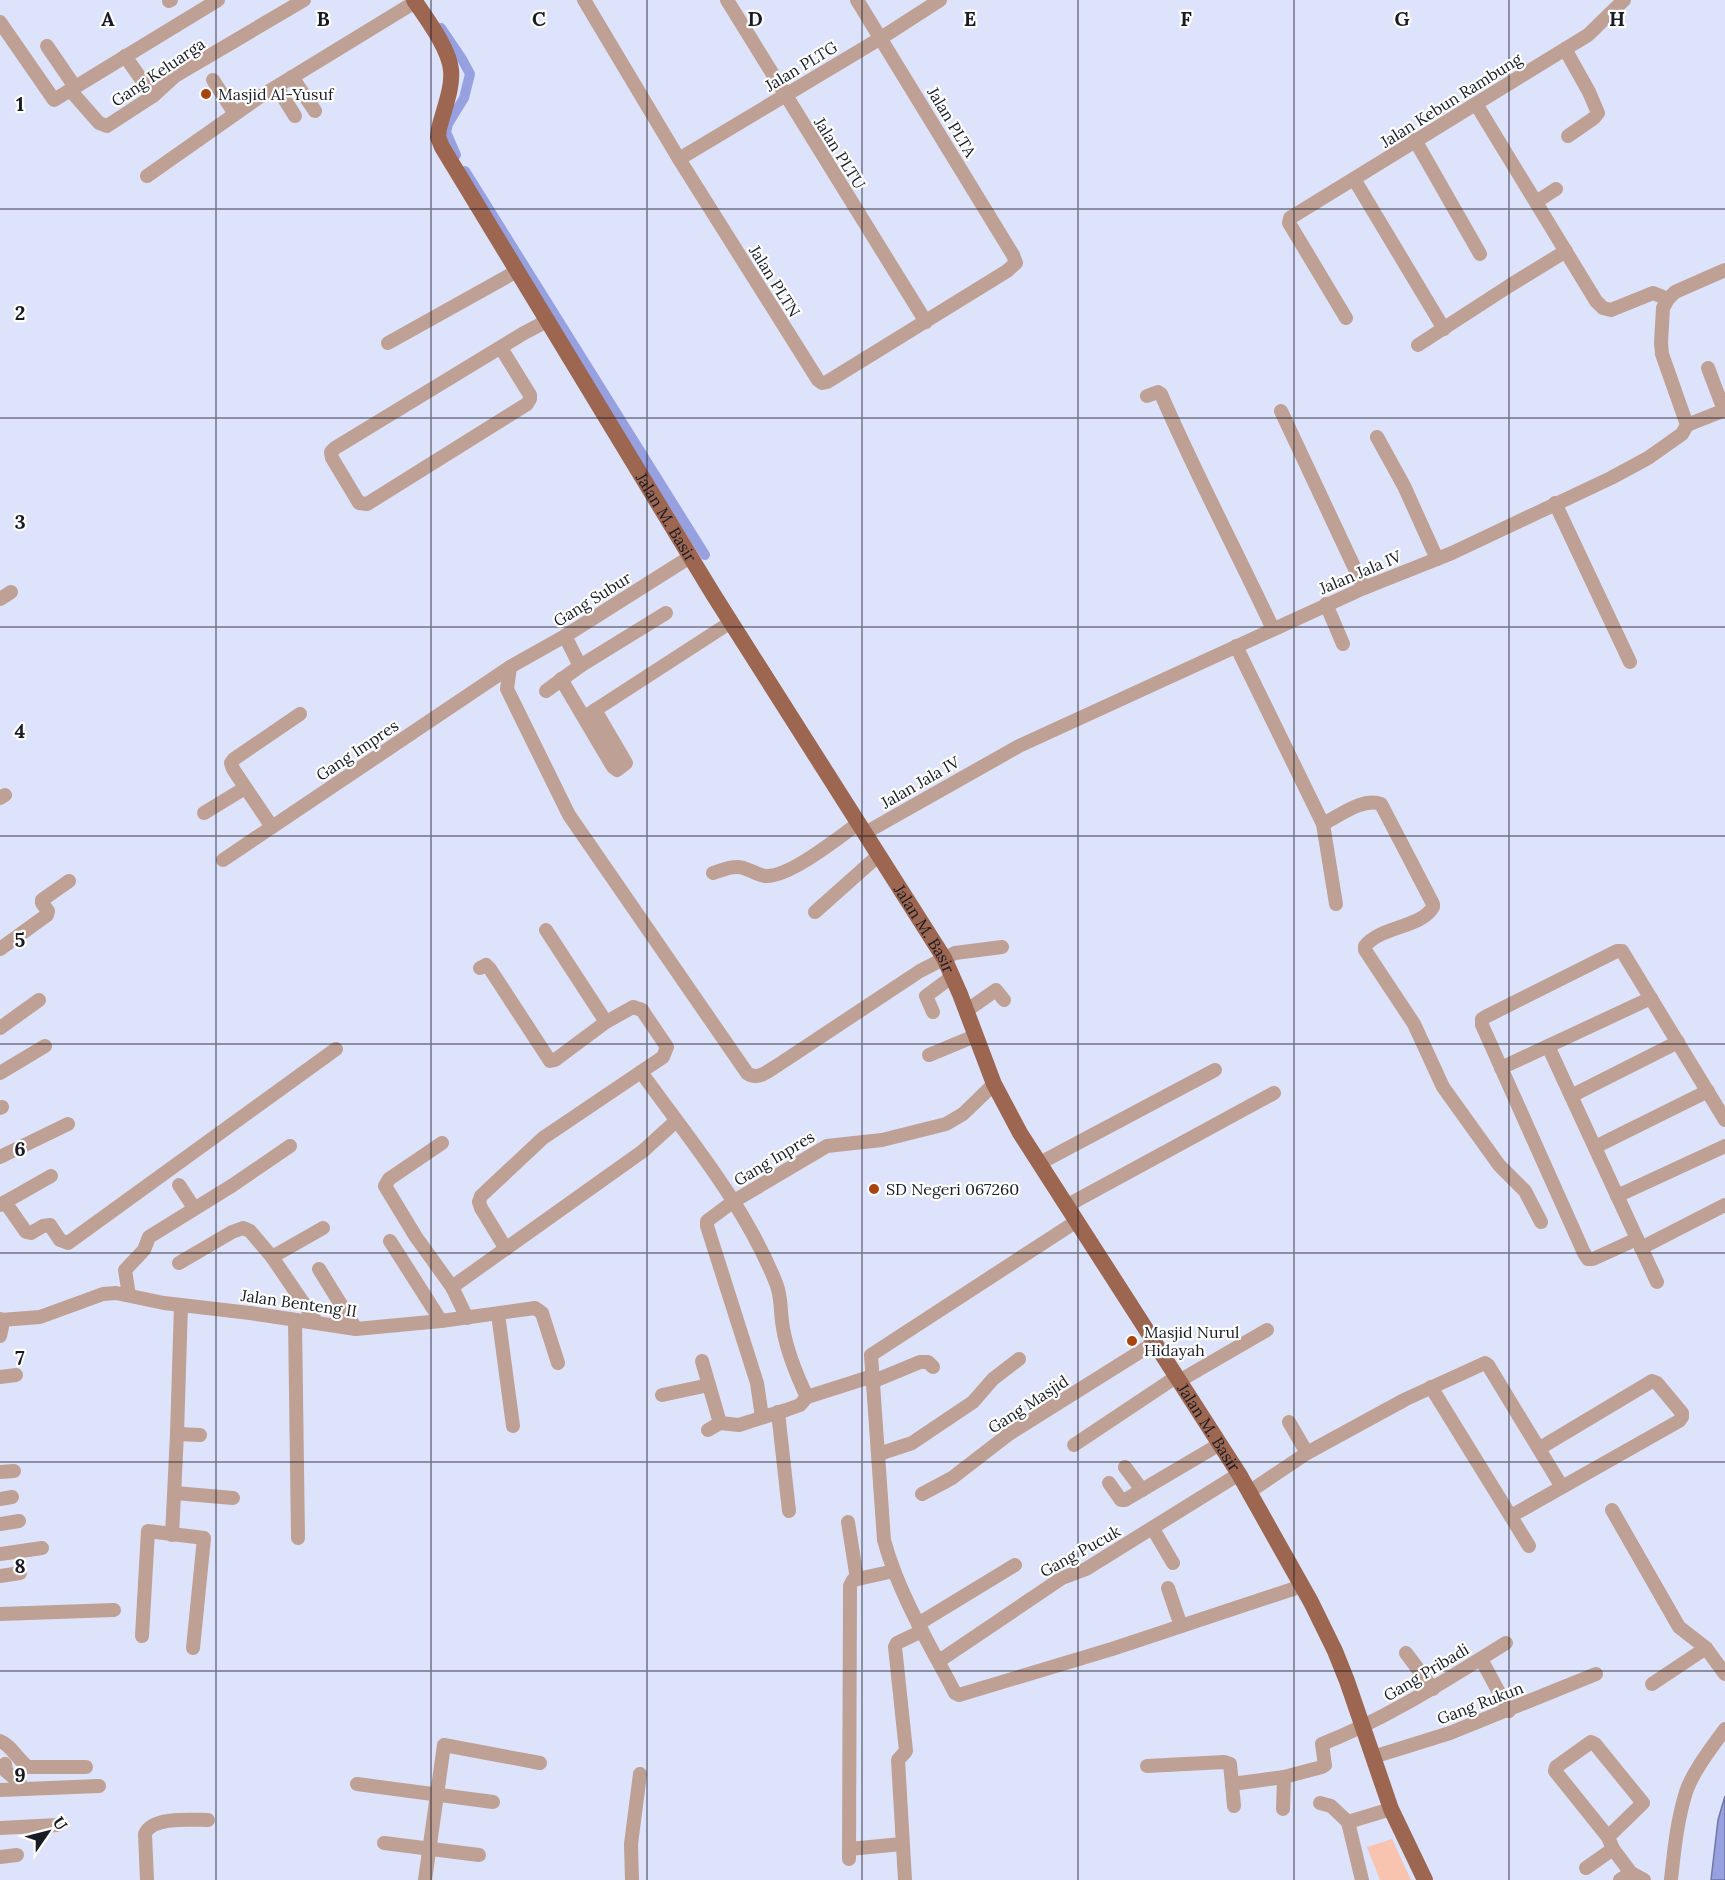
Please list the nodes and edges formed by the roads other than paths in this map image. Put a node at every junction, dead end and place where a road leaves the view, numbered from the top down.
1 (218, 0) edge
2 (304, 0) edge
3 (584, 0) edge
4 (727, 0) edge
5 (856, 0) edge
6 (940, 0) edge
7 (1624, 0) edge
8 (415, 1) edge
9 (0, 22) edge
10 (881, 38) junction
11 (47, 46) dead end
12 (1565, 49) junction
13 (125, 56) junction
14 (292, 77) junction
15 (213, 80) dead end
16 (277, 87) junction
17 (72, 89) junction
18 (785, 95) junction
19 (153, 96) junction
20 (1476, 104) junction
21 (315, 111) dead end
22 (235, 114) junction
23 (295, 116) dead end
24 (1568, 136) dead end
25 (1415, 140) junction
26 (678, 159) junction
27 (147, 176) dead end
28 (1354, 179) junction
29 (1556, 189) dead end
30 (1536, 202) junction
31 (1566, 251) junction
32 (1479, 254) dead end
33 (1016, 263) joint
34 (1725, 270) edge
35 (517, 271) junction
36 (1668, 299) junction
37 (1346, 318) dead end
38 (547, 321) junction
39 (926, 322) junction
40 (1444, 329) junction
41 (388, 343) dead end
42 (1418, 345) dead end
43 (501, 348) junction
44 (1708, 368) dead end
45 (1147, 396) dead end
46 (1725, 410) edge
47 (1281, 411) dead end
48 (1687, 425) junction
49 (1377, 437) dead end
50 (1555, 503) junction
51 (690, 557) junction
52 (1437, 559) junction
53 (1364, 588) junction
54 (1326, 604) junction
55 (666, 614) dead end
56 (731, 622) junction
57 (1273, 629) junction
58 (565, 636) junction
59 (1343, 644) dead end
60 (1236, 646) junction
61 (1630, 662) dead end
62 (580, 666) junction
63 (510, 667) junction
64 (561, 679) junction
65 (546, 691) dead end
66 (300, 714) dead end
67 (245, 788) junction
68 (204, 813) dead end
69 (1323, 824) junction
70 (272, 827) junction
71 (862, 828) junction
72 (879, 855) junction
73 (223, 860) dead end
74 (713, 873) dead end
75 (69, 881) dead end
76 (1336, 904) dead end
77 (815, 912) dead end
78 (546, 930) dead end
79 (1002, 946) dead end
80 (0, 949) edge
81 (944, 958) junction
82 (480, 968) dead end
83 (953, 976) junction
84 (1651, 998) junction
85 (39, 1000) dead end
86 (1004, 1000) dead end
87 (966, 1011) junction
88 (933, 1012) dead end
89 (606, 1022) junction
90 (0, 1028) edge
91 (975, 1036) junction
92 (1678, 1042) junction
93 (45, 1046) dead end
94 (1548, 1046) junction
95 (336, 1049) dead end
96 (929, 1055) dead end
97 (1501, 1068) junction
98 (1215, 1070) dead end
99 (641, 1072) junction
100 (0, 1073) edge
101 (994, 1084) junction
102 (1708, 1091) junction
103 (1274, 1093) dead end
104 (1571, 1096) junction
105 (1725, 1120) edge
106 (676, 1121) junction
107 (68, 1124) dead end
108 (442, 1143) dead end
109 (291, 1146) dead end
110 (1725, 1146) edge
111 (1595, 1147) junction
112 (0, 1157) edge
113 (1040, 1163) junction
114 (51, 1176) dead end
115 (179, 1185) dead end
116 (1617, 1196) junction
117 (734, 1201) junction
118 (2, 1203) edge
119 (1068, 1205) junction
120 (1725, 1205) edge
121 (194, 1208) junction
122 (1077, 1221) junction
123 (1541, 1222) dead end
124 (323, 1228) dead end
125 (390, 1241) dead end
126 (1639, 1243) junction
127 (506, 1249) junction
128 (272, 1257) junction
129 (179, 1263) dead end
130 (319, 1269) dead end
131 (1657, 1282) dead end
132 (452, 1287) junction
133 (129, 1295) junction
134 (181, 1308) junction
135 (498, 1314) junction
136 (467, 1318) junction
137 (0, 1319) edge
138 (295, 1320) junction
139 (441, 1321) junction
140 (317, 1323) junction
141 (356, 1329) junction
142 (1267, 1330) dead end
143 (0, 1336) edge
144 (1154, 1343) junction
145 (1019, 1359) dead end
146 (702, 1361) dead end
147 (558, 1363) dead end
148 (933, 1367) dead end
149 (16, 1376) dead end
150 (0, 1377) edge
151 (873, 1378) junction
152 (1177, 1379) junction
153 (708, 1385) junction
154 (1431, 1387) junction
155 (662, 1395) dead end
156 (807, 1397) junction
157 (778, 1412) junction
158 (762, 1417) junction
159 (1289, 1422) dead end
160 (513, 1425) dead end
161 (177, 1434) junction
162 (200, 1434) dead end
163 (1220, 1444) junction
164 (1074, 1445) dead end
165 (1540, 1448) junction
166 (1307, 1453) junction
167 (879, 1454) junction
168 (1125, 1467) dead end
169 (14, 1471) dead end
170 (0, 1472) edge
171 (1239, 1474) junction
172 (1109, 1483) dead end
173 (1562, 1487) junction
174 (1142, 1490) junction
175 (1250, 1492) junction
176 (175, 1493) junction
177 (922, 1494) dead end
178 (233, 1498) dead end
179 (1612, 1510) dead end
180 (789, 1511) dead end
181 (1511, 1516) junction
182 (19, 1521) dead end
183 (848, 1522) dead end
184 (0, 1524) edge
185 (1153, 1529) junction
186 (172, 1535) junction
187 (298, 1538) dead end
188 (1529, 1546) dead end
189 (42, 1548) dead end
190 (0, 1554) edge
191 (1173, 1563) dead end
192 (1015, 1565) dead end
193 (894, 1571) junction
194 (20, 1573) dead end
195 (0, 1576) edge
196 (857, 1579) junction
197 (1302, 1586) junction
198 (1168, 1588) dead end
199 (114, 1610) dead end
200 (0, 1614) edge
201 (1181, 1626) junction
202 (920, 1628) junction
203 (142, 1636) dead end
204 (1506, 1643) dead end
205 (193, 1648) dead end
206 (1706, 1648) junction
207 (1406, 1653) dead end
208 (1481, 1659) junction
209 (939, 1661) junction
210 (1596, 1674) dead end
211 (1725, 1674) edge
212 (1652, 1684) dead end
213 (1433, 1689) junction
214 (1509, 1711) junction
215 (1363, 1728) junction
216 (1725, 1729) edge
217 (0, 1741) edge
218 (1373, 1757) junction
219 (540, 1763) dead end
220 (5, 1764) dead end
221 (1146, 1766) dead end
222 (86, 1767) dead end
223 (639, 1774) dead end
224 (1284, 1777) junction
225 (1232, 1784) junction
226 (357, 1785) dead end
227 (99, 1786) dead end
228 (22, 1788) junction
229 (0, 1790) edge
230 (436, 1795) junction
231 (493, 1802) dead end
232 (1320, 1803) dead end
233 (1234, 1806) dead end
234 (1283, 1809) dead end
235 (1391, 1809) junction
236 (208, 1820) dead end
237 (1348, 1821) junction
238 (57, 1825) dead end
239 (0, 1828) edge
240 (384, 1843) dead end
241 (1610, 1843) junction
242 (902, 1844) junction
243 (429, 1849) junction
244 (17, 1855) dead end
245 (479, 1855) dead end
246 (0, 1857) edge
247 (1586, 1868) dead end
248 (1626, 1876) edge
249 (147, 1880) edge
250 (425, 1880) edge
251 (632, 1880) edge
252 (905, 1880) edge
253 (1362, 1880) edge
254 (1425, 1880) edge
255 (1644, 1880) edge
256 (1671, 1880) edge

1 - 13 street
2 - 19 street, Gang Keluarga
3 - 26 street, Jalan PLTN
4 - 18 street, Jalan PLTU
5 - 10 street, Jalan PLTA
6 - 10 street, Jalan PLTG
7 - 12 street, Jalan Kebun Rambung
8 - 14 street
8 - 35 main road, Jalan M. Basir
9 - 17 street
10 - 18 street, Jalan PLTG
10 - 33 street, Jalan PLTA
11 - 17 street
12 - 20 street, Jalan Kebun Rambung
12 - 24 street
13 - 17 street
13 - 19 street
14 - 16 street
14 - 21 street
15 - 22 street
16 - 22 street
16 - 23 street
17 - 19 street, Gang Keluarga
18 - 26 street, Jalan PLTG
18 - 39 street, Jalan PLTU
20 - 25 street, Jalan Kebun Rambung
20 - 30 street
22 - 27 street
25 - 28 street, Jalan Kebun Rambung
25 - 32 street
26 - 39 street, Jalan PLTN
28 - 37 street, Jalan Kebun Rambung
28 - 40 street
29 - 30 street
30 - 31 street
31 - 36 street
31 - 40 street
33 - 39 street, Jalan PLTN
34 - 36 street
35 - 38 main road, Jalan M. Basir
35 - 41 street
36 - 48 street
38 - 43 street
38 - 51 main road, Jalan M. Basir
40 - 42 street
43 - 43 street
44 - 46 street
45 - 57 street
46 - 48 street
47 - 53 street
48 - 50 street, Jalan Jala IV
49 - 52 street
50 - 52 street, Jalan Jala IV
50 - 61 street
51 - 56 main road, Jalan M. Basir
51 - 58 street, Gang Subur
52 - 53 street, Jalan Jala IV
53 - 54 street, Jalan Jala IV
54 - 57 street, Jalan Jala IV
54 - 59 street
55 - 62 street
56 - 64 street
56 - 71 main road, Jalan M. Basir
57 - 60 street, Jalan Jala IV
58 - 62 street
58 - 63 street, Gang Subur
60 - 69 street
60 - 71 street, Jalan Jala IV
62 - 64 street
63 - 70 street, Gang Impres
63 - 81 street
64 - 65 street
66 - 67 street
67 - 68 street
67 - 70 street
69 - 76 street
69 - 123 street
70 - 73 street, Gang Impres
71 - 72 main road, Jalan M. Basir
71 - 74 street, Jalan Jala IV
72 - 77 street
72 - 81 main road, Jalan M. Basir
75 - 80 street
78 - 89 street
79 - 81 street
81 - 83 main road, Jalan M. Basir
82 - 89 street
83 - 87 main road, Jalan M. Basir
83 - 88 street
84 - 92 street
84 - 94 street
84 - 97 street
85 - 90 street
86 - 87 street
87 - 91 main road, Jalan M. Basir
89 - 99 street
91 - 96 street
91 - 101 main road, Jalan M. Basir
92 - 102 street
92 - 104 street
93 - 100 street
94 - 97 street
94 - 104 street
95 - 118 street
97 - 126 street
98 - 113 street
99 - 106 street
99 - 127 street
101 - 113 main road, Jalan M. Basir
101 - 117 street, Gang Inpres
102 - 105 street
102 - 111 street
103 - 119 street
104 - 111 street
106 - 117 street
106 - 127 street
107 - 112 street
108 - 132 street
109 - 121 street
110 - 116 street
111 - 116 street
113 - 119 main road, Jalan M. Basir
114 - 118 street
115 - 121 street
116 - 126 street
117 - 156 street
117 - 158 street, Gang Inpres
119 - 122 main road, Jalan M. Basir
120 - 126 street
121 - 133 street
122 - 144 main road, Jalan M. Basir
122 - 151 street
124 - 128 street
125 - 139 street
126 - 131 street
127 - 132 street
128 - 129 street
128 - 140 street
130 - 141 street
132 - 136 street
133 - 134 street, Jalan Benteng II
133 - 137 street, Jalan Benteng II
134 - 138 street, Jalan Benteng II
134 - 161 street
135 - 136 street, Jalan Benteng II
135 - 147 street, Jalan Benteng II
135 - 160 street
136 - 139 street, Jalan Benteng II
137 - 143 street
138 - 140 street, Jalan Benteng II
138 - 187 street
139 - 141 street, Jalan Benteng II
140 - 141 street, Jalan Benteng II
142 - 152 street
144 - 152 main road, Jalan M. Basir
144 - 177 street, Gang Masjid
145 - 167 street
146 - 153 street
148 - 151 street
149 - 150 street
151 - 156 street
151 - 167 street
152 - 163 main road, Jalan M. Basir
152 - 164 street
153 - 155 street
153 - 158 street
154 - 165 street
154 - 166 street
154 - 181 street
156 - 157 street
157 - 158 street
157 - 180 street
159 - 166 street
161 - 162 street
161 - 176 street
163 - 171 main road, Jalan M. Basir
163 - 174 street
165 - 173 street
165 - 173 street
166 - 175 street
167 - 193 street
168 - 174 street
169 - 170 street
171 - 175 main road, Jalan M. Basir
171 - 185 street, Gang Pucuk
172 - 174 street
173 - 181 street
175 - 197 main road, Jalan M. Basir
176 - 178 street
176 - 186 street
179 - 206 street
181 - 188 street
182 - 184 street
183 - 196 street
185 - 191 street
185 - 209 street, Gang Pucuk
186 - 203 street
186 - 205 street
189 - 190 street
192 - 202 street
193 - 196 street
193 - 202 street
194 - 195 street
196 - 242 street
197 - 201 street
197 - 215 main road, Jalan M. Basir
198 - 201 street
199 - 200 street
201 - 209 street
202 - 209 street
202 - 242 street
204 - 208 street, Gang Pribadi
206 - 211 street
206 - 212 street
207 - 213 street
208 - 213 street, Gang Pribadi
208 - 214 street
210 - 214 street, Gang Rukun
213 - 215 street, Gang Pribadi
214 - 218 street, Gang Rukun
215 - 218 main road, Jalan M. Basir
215 - 224 street, Gang Pribadi
216 - 256 street
217 - 222 street
218 - 235 main road, Jalan M. Basir
219 - 230 street
220 - 228 street
221 - 225 street
223 - 251 street
224 - 225 street
224 - 234 street
225 - 233 street
226 - 230 street
227 - 228 street
228 - 229 street
230 - 231 street
230 - 243 street
232 - 237 street
235 - 237 street
235 - 254 main road, Jalan M. Basir
236 - 249 street
237 - 253 street
238 - 239 street
240 - 243 street
241 - 241 street
241 - 247 street
241 - 248 street
242 - 252 street
243 - 245 street
243 - 250 street
244 - 246 street
248 - 255 street

